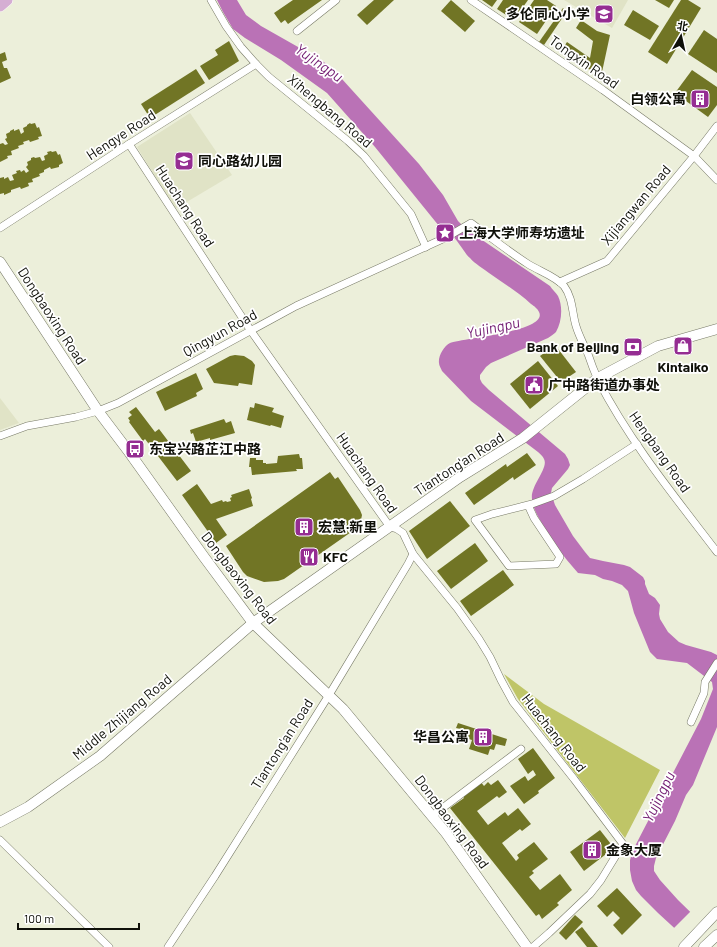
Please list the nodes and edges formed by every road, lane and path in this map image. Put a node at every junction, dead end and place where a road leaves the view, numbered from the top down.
1 (7, 0) edge
2 (211, 0) edge
3 (336, 0) edge
4 (471, 0) edge
5 (0, 6) edge
6 (297, 31) dead end
7 (256, 64) junction
8 (717, 126) edge
9 (129, 144) junction
10 (694, 156) junction
11 (717, 180) edge
12 (470, 224) joint
13 (0, 228) edge
14 (426, 247) junction
15 (0, 262) edge
16 (560, 282) junction
17 (717, 329) edge
18 (251, 330) junction
19 (598, 378) junction
20 (98, 411) junction
21 (0, 436) edge
22 (637, 444) junction
23 (530, 505) junction
24 (390, 527) junction
25 (717, 552) edge
26 (413, 554) junction
27 (253, 624) junction
28 (717, 663) edge
29 (329, 695) junction
30 (691, 722) dead end
31 (521, 749) dead end
32 (432, 816) junction
33 (0, 822) edge
34 (0, 840) edge
35 (717, 912) edge
36 (717, 935) edge
37 (684, 946) edge
38 (109, 947) edge
39 (168, 947) edge
40 (527, 947) edge
41 (533, 947) edge
42 (704, 947) edge

1 - 5 main road
2 - 7 street, Xihengbang Road
3 - 6 street
4 - 10 street, Tongxin Road
7 - 9 street, Hengye Road
7 - 14 street, Xihengbang Road
8 - 10 street, Xijiangwan Road
9 - 13 street, Hengye Road
9 - 18 street, Huachang Road
10 - 11 street, Tongxin Road
10 - 16 street, Xijiangwan Road
12 - 14 street, Qingyun Road
12 - 16 street, Hengbang Road
14 - 18 street, Qingyun Road
15 - 20 street, Dongbaoxing Road
16 - 19 street, Hengbang Road
17 - 19 street
18 - 20 street, Qingyun Road
18 - 24 street, Huachang Road
19 - 22 street, Hengbang Road
19 - 24 street, Tiantong'an Road
20 - 21 street, Qingyun Road
20 - 27 street, Dongbaoxing Road
22 - 23 street
22 - 25 street, Hengbang Road
23 - 23 street
24 - 26 street, Huachang Road
24 - 27 street, Tiantong'an Road
26 - 29 street, Tiantong'an Road
26 - 41 street, Huachang Road
27 - 29 street, Dongbaoxing Road
27 - 33 street, Middle Zhijiang Road
28 - 30 street
29 - 32 street, Dongbaoxing Road
29 - 39 street, Tiantong'an Road
31 - 32 street
32 - 40 street, Dongbaoxing Road
34 - 38 street
35 - 37 street
36 - 42 street

